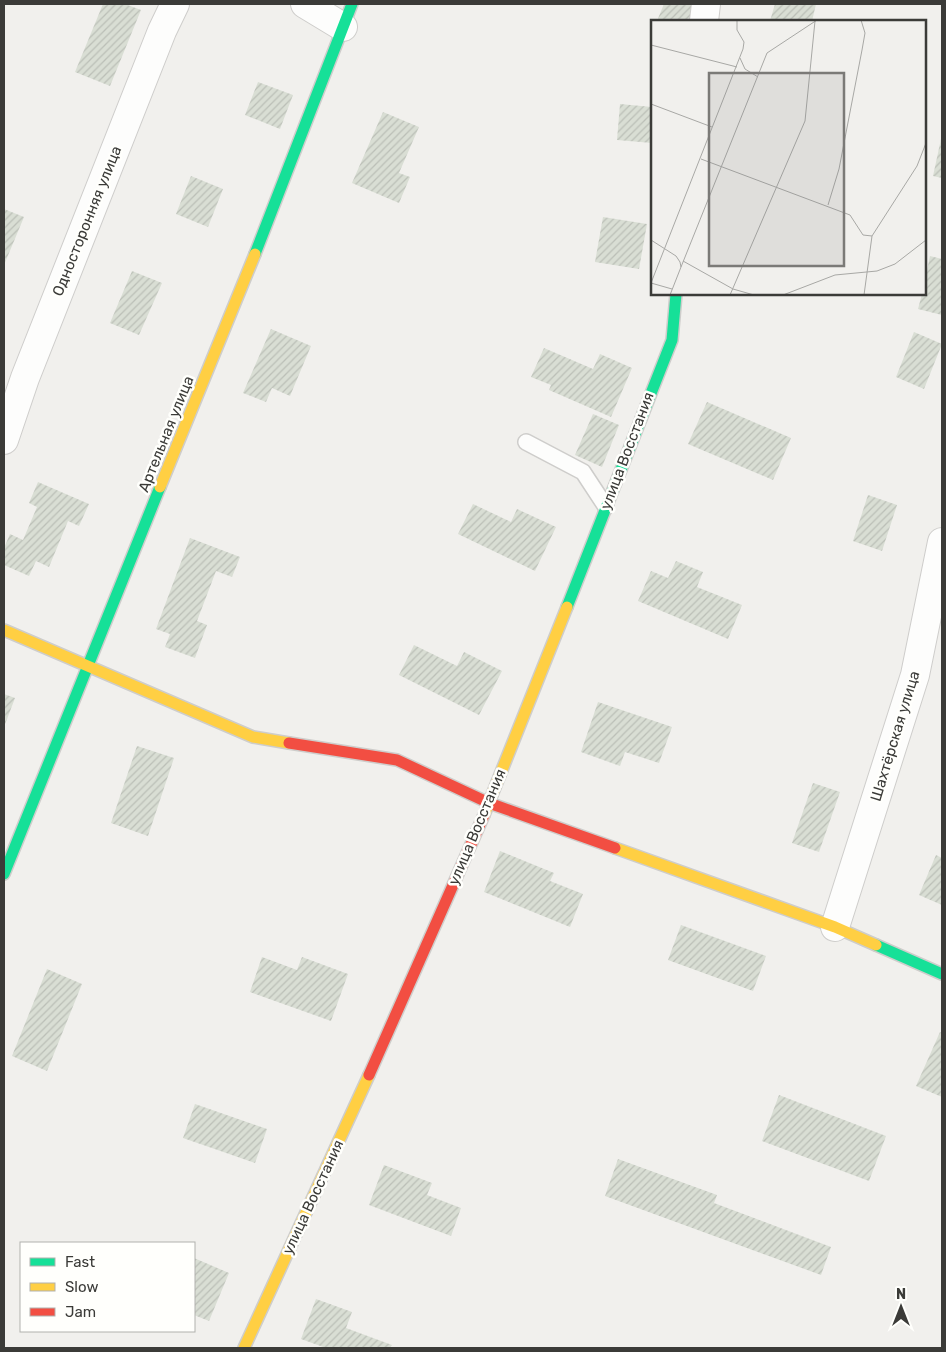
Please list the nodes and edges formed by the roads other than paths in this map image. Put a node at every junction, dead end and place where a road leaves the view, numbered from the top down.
1 (175, 4) edge
2 (305, 4) edge
3 (706, 4) edge
4 (348, 16) edge
5 (704, 20) edge
6 (676, 295) edge
7 (14, 374) edge
8 (4, 440) edge
9 (526, 442) dead end
10 (606, 507) junction
11 (942, 542) edge
12 (4, 630) edge
13 (89, 665) junction
14 (488, 803) junction
15 (4, 874) edge
16 (835, 927) junction
17 (942, 974) edge
18 (244, 1348) edge

1 - 7 street, Односторонняя улица
2 - 4 street
3 - 5 street
4 - 13 street, Артельная улица
6 - 10 street, улица Восстания
7 - 8 street, Односторонняя улица
9 - 10 lane
10 - 14 street, улица Восстания
11 - 16 street, Шахтёрская улица
12 - 13 street
13 - 14 street
13 - 15 street, Артельная улица
14 - 16 street
14 - 18 street, улица Восстания
16 - 17 street

